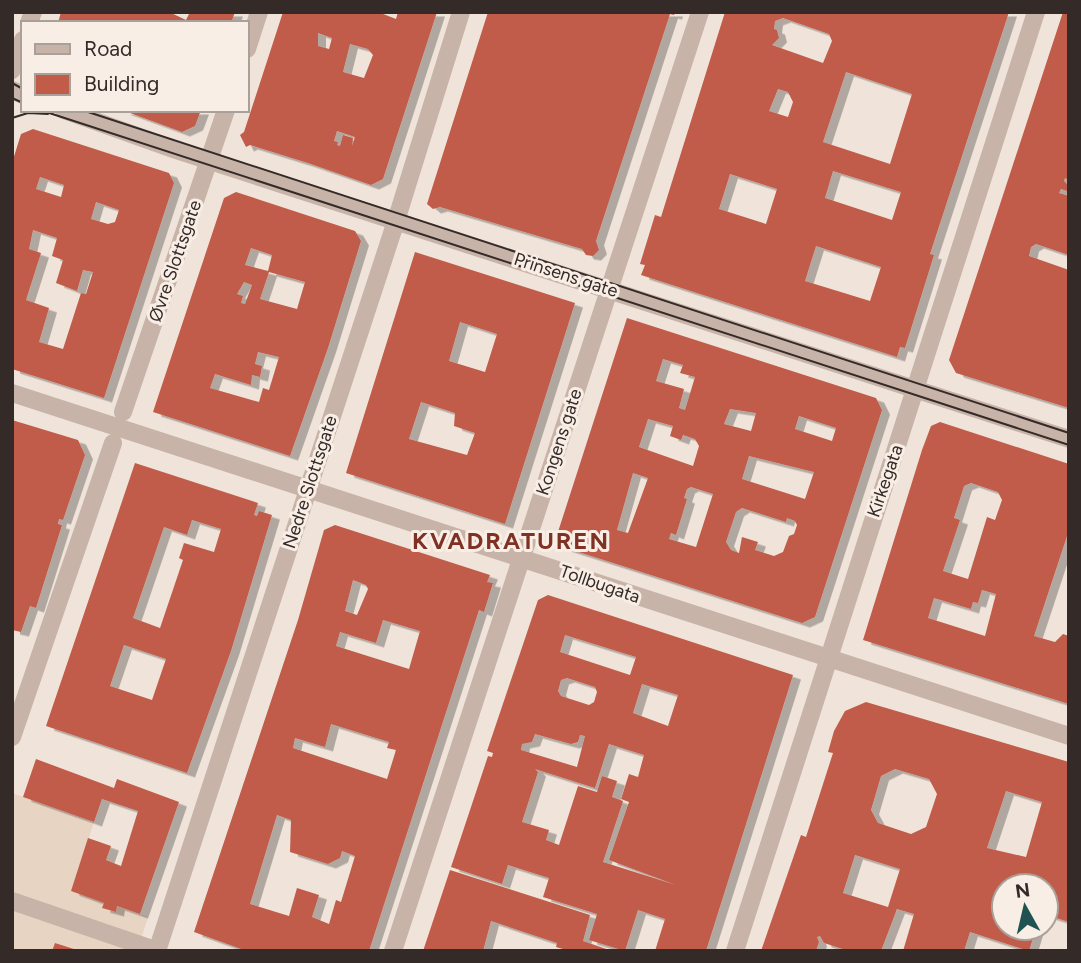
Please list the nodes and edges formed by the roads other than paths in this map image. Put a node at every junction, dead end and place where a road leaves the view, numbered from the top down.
1 (259, 12) edge
2 (460, 12) edge
3 (700, 12) edge
4 (1036, 12) edge
5 (21, 45) edge
6 (248, 46) edge
7 (12, 70) edge
8 (70, 112) edge
9 (225, 112) edge
10 (209, 160) junction
11 (396, 221) junction
12 (608, 288) junction
13 (916, 388) junction
14 (12, 393) edge
15 (123, 412) dead end
16 (1069, 439) edge
17 (113, 443) dead end
18 (308, 489) junction
19 (522, 558) junction
20 (829, 658) junction
21 (1069, 736) edge
22 (12, 737) edge
23 (12, 901) edge
24 (158, 951) edge
25 (393, 951) edge
26 (735, 951) edge

1 - 6 street
2 - 11 street, Nedre Slottsgate
3 - 12 street, Kongens gate
4 - 13 street, Kirkegata
5 - 7 street
8 - 10 street, Prinsens gate
9 - 10 street, Øvre Slottsgate
10 - 11 street, Prinsens gate
10 - 15 street, Øvre Slottsgate
11 - 12 street, Prinsens gate
11 - 18 street, Nedre Slottsgate
12 - 13 street, Prinsens gate
12 - 19 street, Kongens gate
13 - 16 street, Prinsens gate
13 - 20 street, Kirkegata
14 - 18 street, Tollbugata
17 - 22 street
18 - 19 street, Tollbugata
18 - 24 street, Nedre Slottsgate
19 - 20 street, Tollbugata
19 - 25 street, Kongens gate
20 - 21 street, Tollbugata
20 - 26 street, Kirkegata
23 - 24 street

